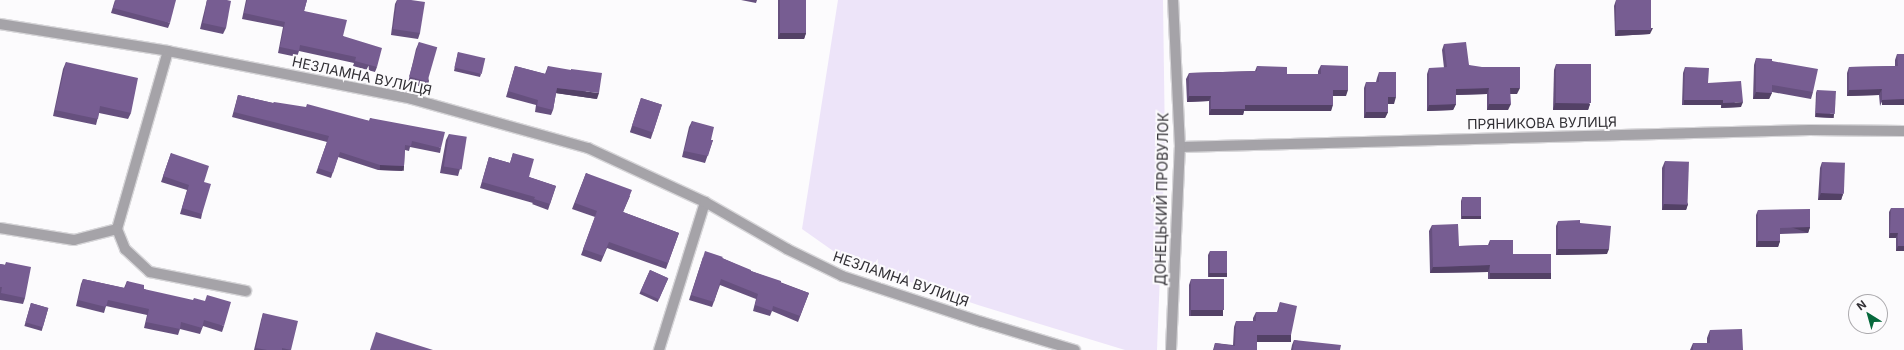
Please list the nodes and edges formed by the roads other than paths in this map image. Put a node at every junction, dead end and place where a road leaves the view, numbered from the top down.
1 (1173, 0) edge
2 (0, 24) edge
3 (168, 51) junction
4 (1904, 130) edge
5 (1180, 147) junction
6 (705, 202) junction
7 (0, 228) edge
8 (117, 229) junction
9 (246, 291) dead end
10 (659, 350) edge
11 (1075, 350) edge
12 (1171, 350) edge

1 - 5 street, ДОНЕЦЬКИЙ ПРОВУЛОК
2 - 3 street, НЕЗЛАМНА ВУЛИЦЯ
3 - 6 street, НЕЗЛАМНА ВУЛИЦЯ
3 - 8 street
4 - 5 street, ПРЯНИКОВА ВУЛИЦЯ
5 - 12 street, ДОНЕЦЬКИЙ ПРОВУЛОК
6 - 10 street
6 - 11 street, НЕЗЛАМНА ВУЛИЦЯ
7 - 8 street
8 - 9 street

